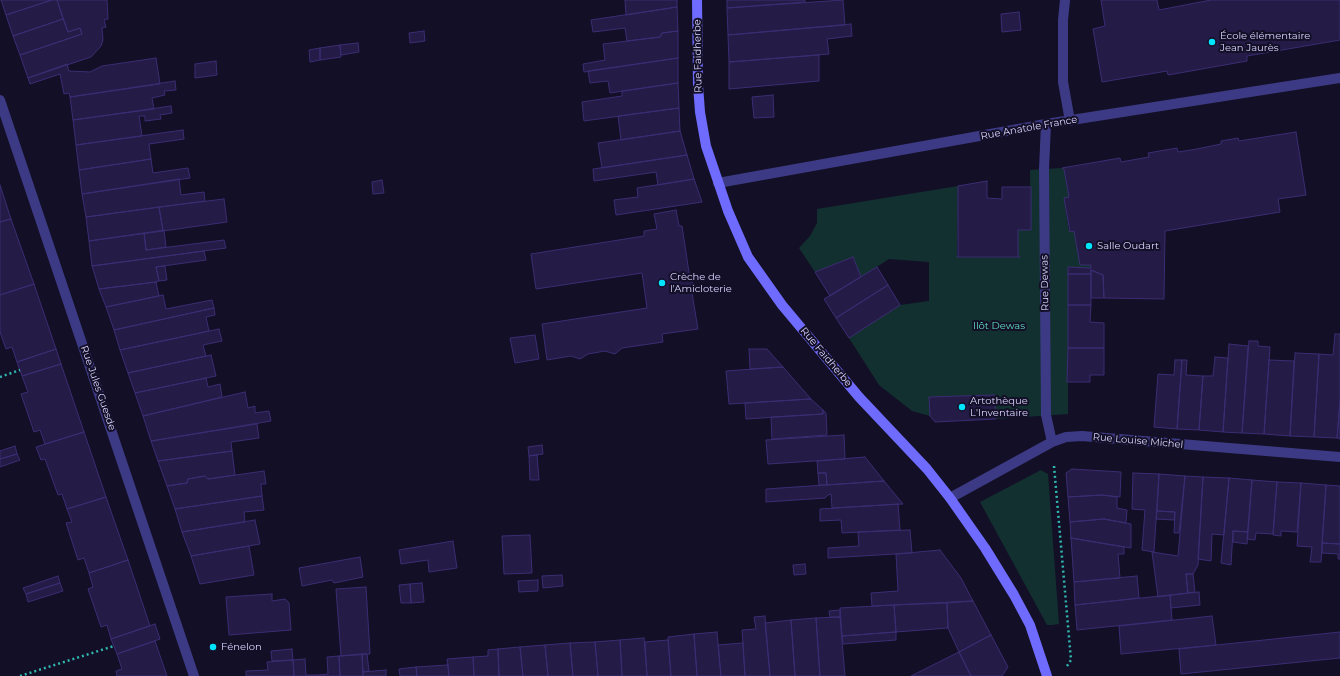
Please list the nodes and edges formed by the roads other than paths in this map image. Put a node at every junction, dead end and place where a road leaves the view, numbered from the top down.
1 (697, 0) edge
2 (1065, 0) edge
3 (1340, 78) edge
4 (0, 100) edge
5 (1070, 120) junction
6 (1046, 124) junction
7 (718, 183) junction
8 (1052, 442) junction
9 (1340, 457) edge
10 (950, 498) junction
11 (194, 676) edge
12 (1047, 676) edge

1 - 7 street, Rue Faidherbe
2 - 5 street
3 - 5 street, Rue Anatole France
4 - 11 street, Rue Jules Guesde
5 - 6 street, Rue Anatole France
6 - 7 street, Rue Anatole France
6 - 8 street, Rue Dewas
7 - 10 street, Rue Faidherbe
8 - 9 street, Rue Louise Michel
8 - 10 street, Rue Louise Michel
10 - 12 street, Rue Faidherbe

